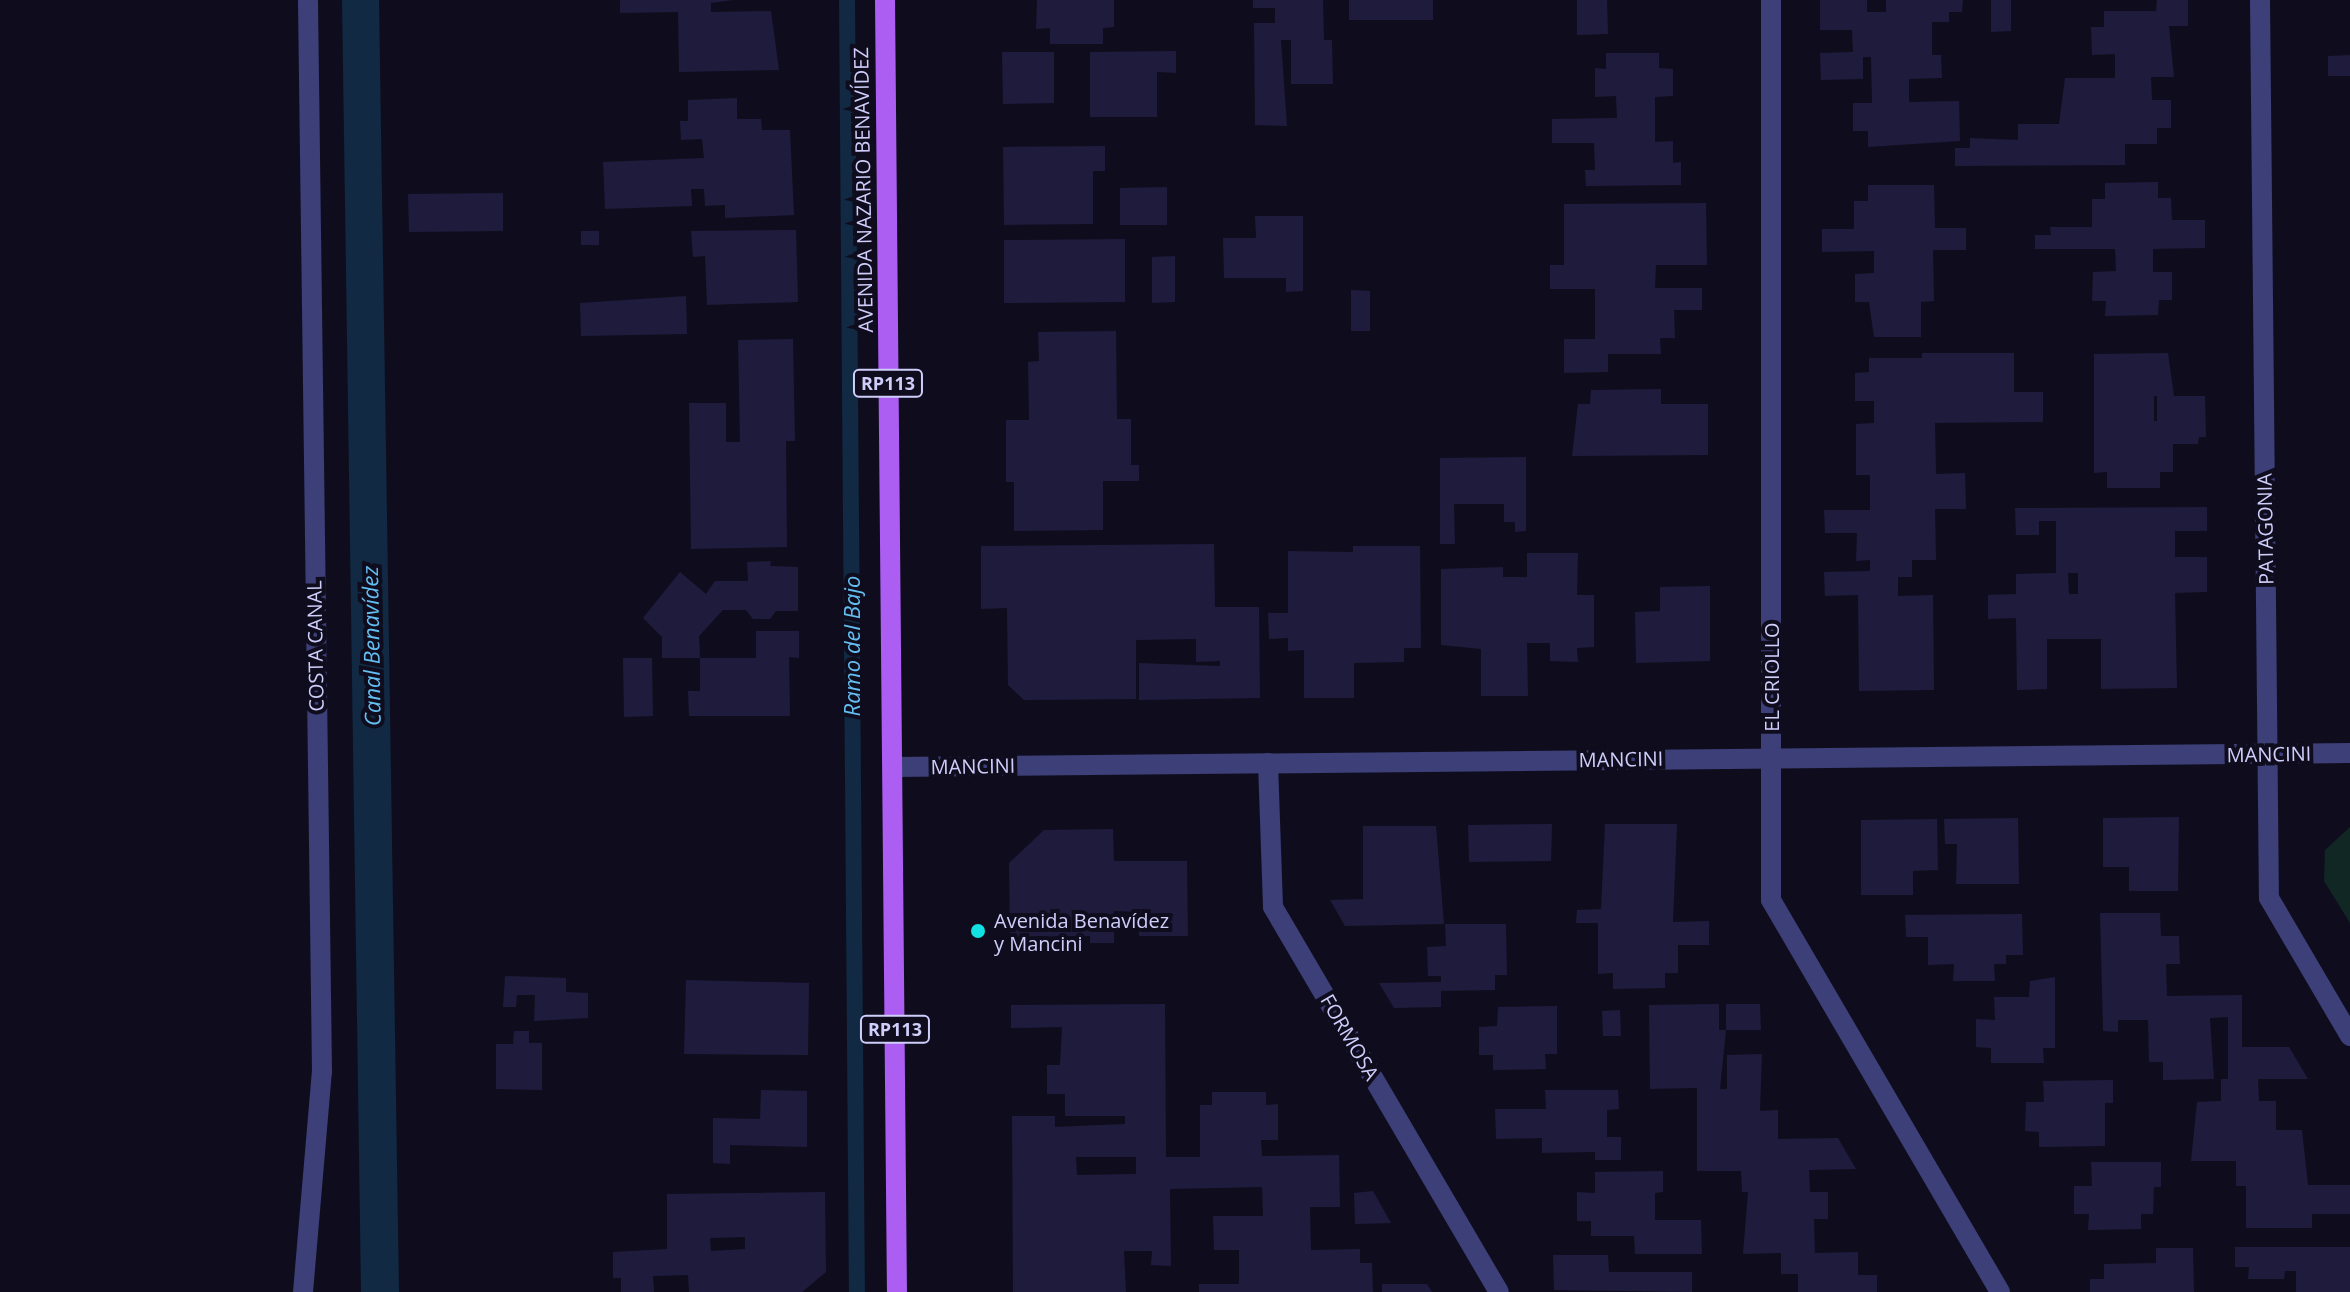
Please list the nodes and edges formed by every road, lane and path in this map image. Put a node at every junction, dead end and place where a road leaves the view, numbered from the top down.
1 (308, 0) edge
2 (885, 0) edge
3 (1771, 0) edge
4 (2260, 0) edge
5 (2350, 753) edge
6 (2267, 754) junction
7 (1771, 758) junction
8 (1268, 763) junction
9 (893, 767) junction
10 (2350, 1036) edge
11 (303, 1292) edge
12 (897, 1292) edge
13 (1499, 1292) edge
14 (2000, 1292) edge

1 - 11 street, COSTA CANAL
2 - 9 main road, AVENIDA NAZARIO BENAVÍDEZ / RP113
3 - 7 street, EL CRIOLLO
4 - 6 street, PATAGONIA
5 - 6 street, MANCINI
6 - 7 street, MANCINI
6 - 10 street, PATAGONIA
7 - 8 street, MANCINI
7 - 14 street, EL CRIOLLO
8 - 9 street, MANCINI
8 - 13 street, FORMOSA
9 - 12 main road, AVENIDA NAZARIO BENAVÍDEZ / RP113

